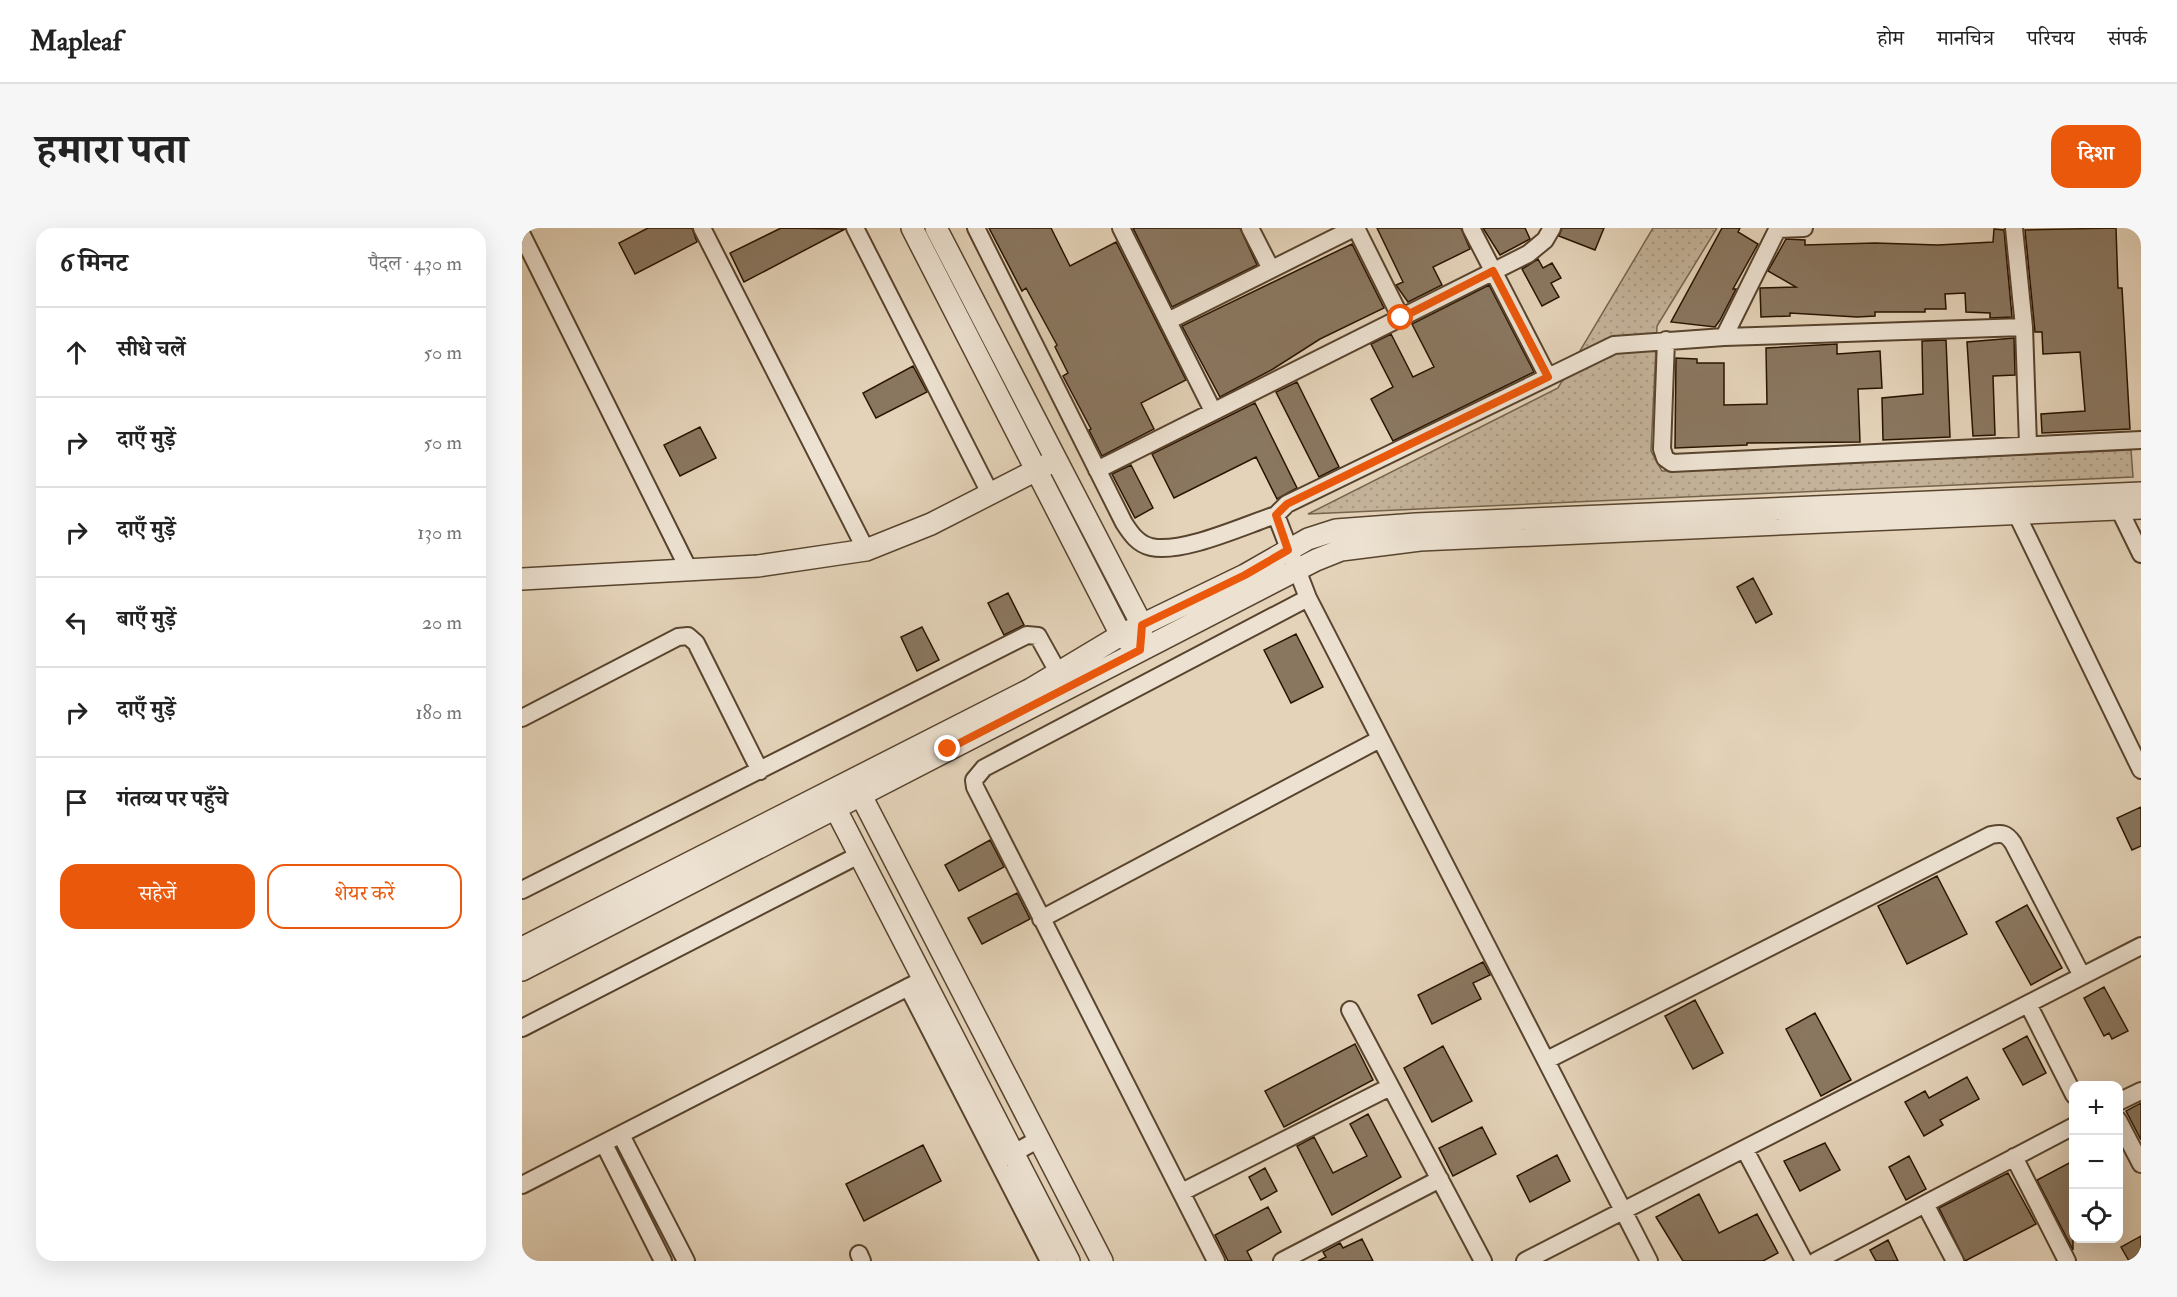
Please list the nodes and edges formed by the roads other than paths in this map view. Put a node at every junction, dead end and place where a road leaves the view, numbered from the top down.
1 (702, 228) edge
2 (855, 228) edge
3 (912, 228) edge
4 (936, 228) edge
5 (976, 228) edge
6 (1121, 228) edge
7 (1250, 228) edge
8 (1355, 228) edge
9 (1471, 228) edge
10 (1552, 228) edge
11 (1804, 228) edge
12 (2014, 228) edge
13 (1778, 229) edge
14 (522, 235) edge
15 (1271, 269) junction
16 (1493, 271) junction
17 (1401, 318) junction
18 (1168, 321) junction
19 (2024, 327) junction
20 (1724, 336) junction
21 (1660, 341) junction
22 (1548, 377) junction
23 (1213, 411) junction
24 (2141, 440) edge
25 (2028, 446) junction
26 (1056, 460) junction
27 (1036, 469) junction
28 (1097, 470) junction
29 (2141, 493) edge
30 (990, 494) junction
31 (2141, 508) edge
32 (2120, 509) junction
33 (1276, 515) junction
34 (2017, 515) junction
35 (866, 550) junction
36 (1288, 550) junction
37 (2141, 554) edge
38 (689, 570) junction
39 (1298, 570) junction
40 (522, 579) edge
41 (1308, 598) junction
42 (1142, 625) junction
43 (1121, 635) junction
44 (1140, 650) junction
45 (1058, 672) junction
46 (522, 718) edge
47 (1380, 739) junction
48 (2141, 770) edge
49 (760, 771) junction
50 (856, 787) junction
51 (831, 800) junction
52 (859, 855) junction
53 (522, 890) edge
54 (1041, 919) junction
55 (2141, 946) edge
56 (522, 948) edge
57 (522, 970) edge
58 (2082, 976) junction
59 (916, 983) junction
60 (2028, 1004) junction
61 (1350, 1010) dead end
62 (522, 1028) edge
63 (1547, 1060) junction
64 (2069, 1087) edge
65 (1390, 1088) junction
66 (2141, 1090) edge
67 (2123, 1099) edge
68 (2069, 1128) edge
69 (2123, 1130) edge
70 (621, 1135) junction
71 (1039, 1139) junction
72 (604, 1144) junction
73 (1745, 1150) junction
74 (2014, 1157) junction
75 (1006, 1158) junction
76 (2141, 1164) edge
77 (1440, 1179) junction
78 (522, 1185) edge
79 (1182, 1192) junction
80 (1925, 1204) junction
81 (1623, 1211) junction
82 (677, 1244) junction
83 (656, 1259) edge
84 (686, 1261) edge
85 (1049, 1261) edge
86 (1069, 1261) edge
87 (1102, 1261) edge
88 (1216, 1261) edge
89 (1282, 1261) edge
90 (1483, 1261) edge
91 (1525, 1261) edge
92 (1649, 1261) edge
93 (1804, 1261) edge
94 (1816, 1261) edge
95 (1955, 1261) edge
96 (2067, 1261) edge

1 - 35 street
2 - 30 street
3 - 27 street
4 - 26 street
5 - 28 street
6 - 18 street
7 - 15 street
8 - 15 street
8 - 17 street
9 - 16 street
10 - 16 street
11 - 13 street
12 - 19 street
13 - 20 street
14 - 38 street
15 - 18 street
16 - 17 street
16 - 22 street
17 - 23 street
18 - 23 street
19 - 20 street
19 - 25 street
20 - 21 street
21 - 22 street
21 - 25 street
22 - 33 street
23 - 28 street
24 - 25 street
26 - 27 street
26 - 42 street
27 - 30 street
27 - 43 street
28 - 33 street
29 - 36 street
30 - 35 street
31 - 32 street
32 - 34 street
32 - 37 street
33 - 36 street
34 - 39 street
34 - 48 street
35 - 38 street
36 - 39 street
36 - 42 street
38 - 40 street
39 - 41 street
39 - 44 street
41 - 47 street
41 - 54 street
42 - 43 street
42 - 44 street
43 - 44 street
43 - 45 street
44 - 50 street
45 - 49 street
45 - 50 street
46 - 49 street
47 - 54 street
47 - 63 street
49 - 53 street
50 - 51 street
50 - 71 street
51 - 52 street
51 - 56 street
51 - 57 street
52 - 59 street
52 - 62 street
54 - 79 street
55 - 58 street
58 - 60 street
58 - 63 street
59 - 70 street
59 - 75 street
60 - 64 street
60 - 73 street
61 - 65 street
63 - 81 street
65 - 77 street
65 - 79 street
66 - 67 street
68 - 74 street
69 - 76 street
70 - 72 street
70 - 82 street
71 - 75 street
71 - 87 street
72 - 78 street
72 - 83 street
73 - 81 street
73 - 93 street
74 - 80 street
74 - 96 street
75 - 85 street
75 - 86 street
77 - 89 street
77 - 90 street
79 - 88 street
80 - 94 street
80 - 95 street
81 - 91 street
81 - 92 street
82 - 83 street
82 - 84 street

